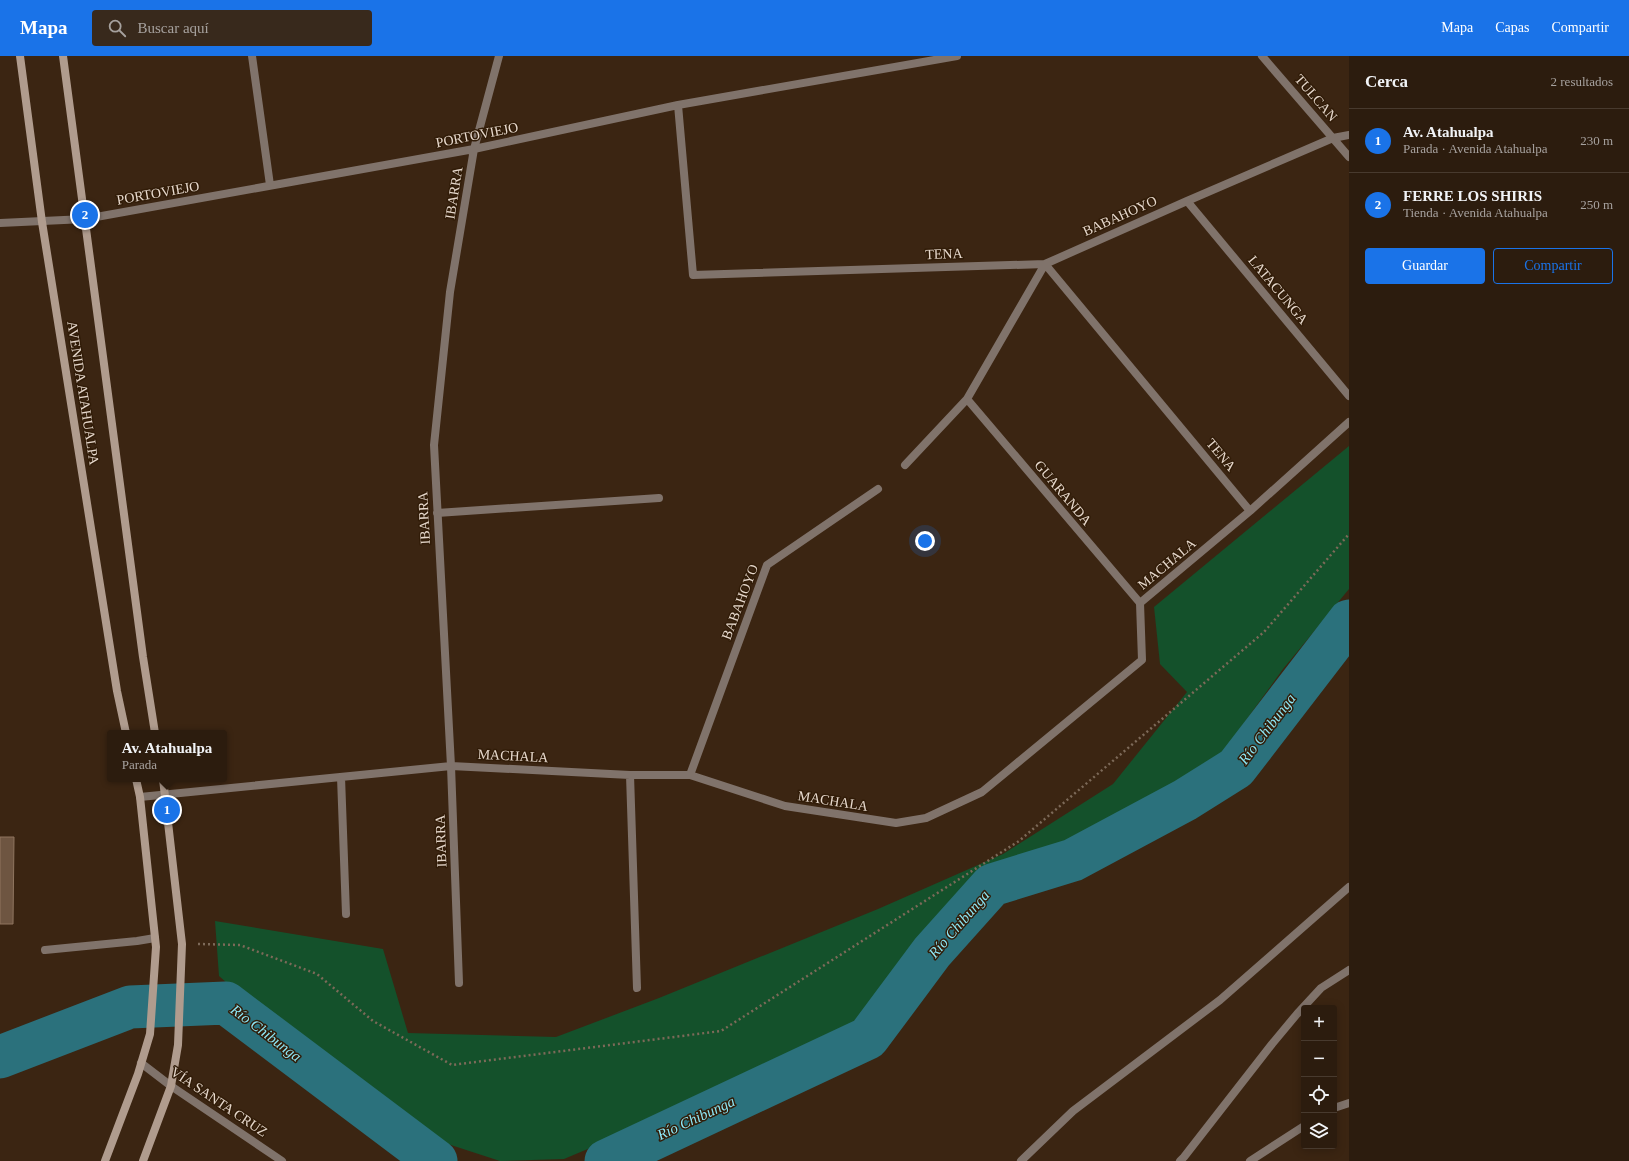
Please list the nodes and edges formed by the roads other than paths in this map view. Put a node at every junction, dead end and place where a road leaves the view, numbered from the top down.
1 (20, 56) edge
2 (63, 56) edge
3 (252, 56) edge
4 (499, 56) edge
5 (957, 56) edge
6 (1262, 56) edge
7 (678, 105) junction
8 (1349, 135) edge
9 (1333, 138) junction
10 (474, 149) junction
11 (1349, 157) edge
12 (270, 185) junction
13 (1187, 201) junction
14 (85, 219) junction
15 (42, 222) junction
16 (0, 223) edge
17 (1046, 264) junction
18 (1349, 396) edge
19 (967, 399) junction
20 (1349, 422) edge
21 (905, 464) dead end
22 (878, 489) dead end
23 (659, 498) dead end
24 (1250, 511) junction
25 (437, 513) junction
26 (1140, 604) junction
27 (125, 730) edge
28 (155, 730) edge
29 (450, 766) junction
30 (630, 775) junction
31 (690, 775) junction
32 (341, 777) junction
33 (137, 782) edge
34 (163, 782) edge
35 (165, 794) junction
36 (140, 797) junction
37 (1349, 887) edge
38 (346, 914) dead end
39 (156, 942) junction
40 (44, 950) dead end
41 (1349, 970) edge
42 (459, 984) dead end
43 (637, 988) dead end
44 (141, 1063) junction
45 (171, 1086) junction
46 (1349, 1103) edge
47 (1337, 1107) edge
48 (1301, 1128) edge
49 (105, 1161) edge
50 (142, 1161) edge
51 (282, 1161) edge
52 (1021, 1161) edge
53 (1180, 1161) edge
54 (1250, 1161) edge

1 - 15 main road, AVENIDA ATAHUALPA
2 - 14 main road, AVENIDA ATAHUALPA
3 - 12 street
4 - 10 street, IBARRA
5 - 7 street, PORTOVIEJO
6 - 9 street, TULCAN
7 - 10 street, PORTOVIEJO
7 - 17 street, TENA
8 - 9 street, BABAHOYO
9 - 11 street, TULCAN
9 - 13 street, BABAHOYO
10 - 12 street, PORTOVIEJO
10 - 25 street, IBARRA
12 - 14 street, PORTOVIEJO
13 - 17 street, BABAHOYO
13 - 18 street, LATACUNGA
14 - 15 street, PORTOVIEJO
14 - 28 main road, AVENIDA ATAHUALPA
15 - 16 street, PORTOVIEJO
15 - 27 main road, AVENIDA ATAHUALPA
17 - 19 street
17 - 24 street, TENA
19 - 21 street
19 - 26 street, GUARANDA
20 - 24 street, MACHALA
22 - 31 street, BABAHOYO
23 - 25 street
24 - 26 street, MACHALA
25 - 29 street, IBARRA
26 - 31 street, MACHALA
29 - 30 street, MACHALA
29 - 32 street, MACHALA
29 - 42 street, IBARRA
30 - 31 street, MACHALA
30 - 43 street
32 - 35 street, MACHALA
32 - 38 street
33 - 36 main road
34 - 35 main road
35 - 36 street, MACHALA
35 - 45 main road
36 - 39 main road
37 - 52 street
39 - 40 street
39 - 44 main road
41 - 53 street
44 - 45 street, VÍA SANTA CRUZ
44 - 49 main road
45 - 50 main road
45 - 51 street, VÍA SANTA CRUZ
46 - 47 street
48 - 54 street

